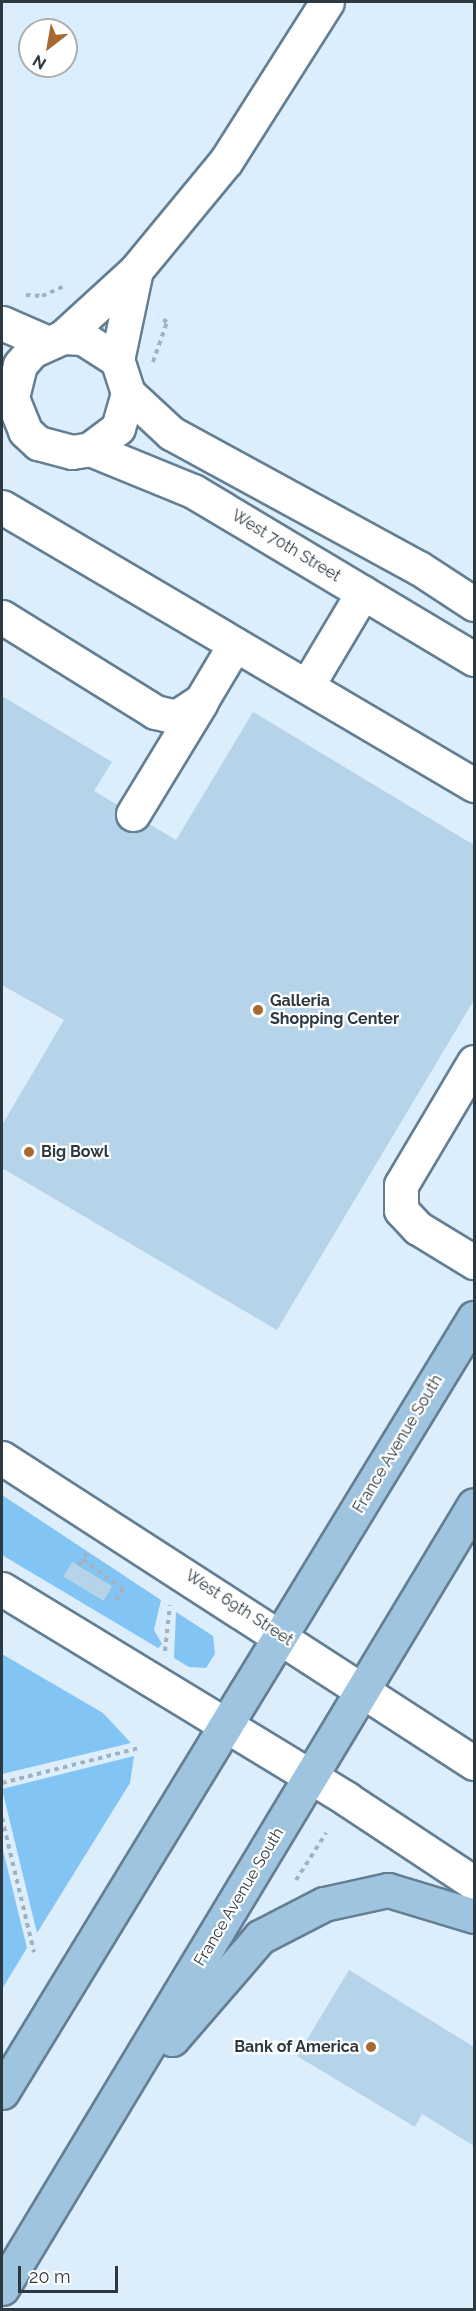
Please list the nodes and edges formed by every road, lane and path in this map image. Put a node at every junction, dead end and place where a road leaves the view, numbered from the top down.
1 (327, 2) edge
2 (72, 282) dead end
3 (133, 285) junction
4 (8, 309) edge
5 (55, 339) junction
6 (117, 360) junction
7 (155, 371) dead end
8 (7, 393) edge
9 (128, 393) junction
10 (90, 449) junction
11 (4, 513) edge
12 (363, 592) junction
13 (474, 604) edge
14 (2, 617) edge
15 (235, 644) junction
16 (474, 658) edge
17 (307, 686) junction
18 (201, 700) junction
19 (474, 785) edge
20 (133, 814) dead end
21 (474, 1062) edge
22 (474, 1262) edge
23 (474, 1318) edge
24 (2, 1458) edge
25 (474, 1505) edge
26 (89, 1550) dead end
27 (83, 1560) junction
28 (79, 1565) dead end
29 (2, 1589) edge
30 (116, 1601) dead end
31 (170, 1605) dead end
32 (281, 1635) junction
33 (165, 1652) dead end
34 (364, 1688) junction
35 (226, 1725) junction
36 (139, 1748) dead end
37 (474, 1762) edge
38 (311, 1777) junction
39 (2, 1783) edge
40 (2, 1818) edge
41 (326, 1833) dead end
42 (474, 1883) edge
43 (291, 1888) dead end
44 (474, 1916) edge
45 (34, 1952) dead end
46 (2, 2092) edge
47 (113, 2106) junction
48 (2, 2288) edge

1 - 3 street
2 - 4 path
3 - 5 street
3 - 6 street
3 - 7 path
4 - 5 street
5 - 6 street
5 - 8 street
6 - 9 street
8 - 10 street
9 - 10 street
9 - 13 street
10 - 12 street, West 70th Street
11 - 15 street
12 - 16 street, West 70th Street
12 - 17 street
14 - 18 street
15 - 17 street
15 - 18 street
17 - 19 street
18 - 20 street
21 - 22 street
23 - 32 main road, France Avenue South
24 - 32 street, West 69th Street
25 - 34 main road, France Avenue South
26 - 27 path
27 - 28 path
27 - 30 path
29 - 35 street
31 - 33 path
32 - 34 street, West 69th Street
32 - 35 main road, France Avenue South
34 - 37 street, West 69th Street
34 - 38 main road, France Avenue South
35 - 38 street
35 - 46 main road, France Avenue South
36 - 39 path
38 - 42 street
38 - 47 main road, France Avenue South
40 - 45 path
41 - 43 path
44 - 47 main road
47 - 48 main road, France Avenue South

